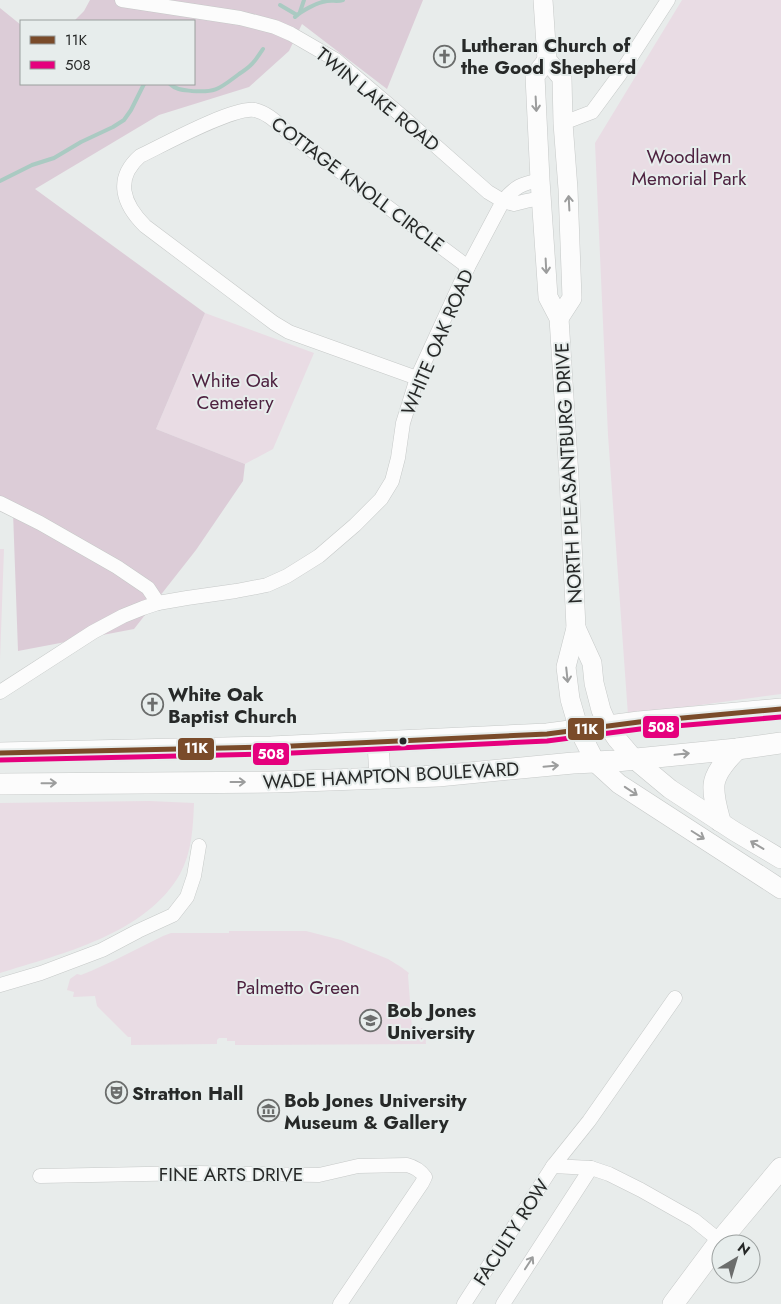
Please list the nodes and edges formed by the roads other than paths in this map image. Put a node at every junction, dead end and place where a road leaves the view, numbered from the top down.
1 (122, 0) edge
2 (543, 0) edge
3 (668, 0) edge
4 (547, 60) junction
5 (563, 123) junction
6 (540, 189) junction
7 (503, 201) junction
8 (468, 267) junction
9 (559, 318) junction
10 (417, 378) junction
11 (0, 503) edge
12 (158, 603) junction
13 (576, 628) junction
14 (0, 692) edge
15 (781, 709) edge
16 (608, 726) junction
17 (579, 730) junction
18 (509, 736) junction
19 (378, 742) junction
20 (781, 743) edge
21 (737, 749) junction
22 (0, 753) edge
23 (634, 759) junction
24 (596, 763) junction
25 (513, 769) junction
26 (380, 778) junction
27 (0, 784) edge
28 (720, 821) junction
29 (200, 846) dead end
30 (781, 859) edge
31 (781, 890) edge
32 (0, 985) edge
33 (675, 998) dead end
34 (554, 1166) junction
35 (591, 1168) junction
36 (781, 1168) edge
37 (40, 1176) dead end
38 (711, 1234) edge
39 (726, 1234) edge
40 (711, 1253) edge
41 (340, 1304) edge
42 (464, 1304) edge
43 (503, 1304) edge
44 (673, 1304) edge

1 - 7 street, TWIN LAKE ROAD
2 - 4 main road
3 - 5 street
4 - 5 main road, NORTH PLEASANTBURG DRIVE
4 -> 6 main road, NORTH PLEASANTBURG DRIVE
9 -> 5 main road, NORTH PLEASANTBURG DRIVE
6 - 7 street, WHITE OAK ROAD
6 -> 9 main road, NORTH PLEASANTBURG DRIVE
7 - 8 street, WHITE OAK ROAD
8 - 10 street, WHITE OAK ROAD
8 - 10 street, COTTAGE KNOLL CIRCLE
9 - 13 main road, NORTH PLEASANTBURG DRIVE
10 - 12 street, WHITE OAK ROAD
11 - 12 street
12 - 14 street, WHITE OAK ROAD
13 - 16 main road, NORTH PLEASANTBURG DRIVE
13 -> 17 main road, NORTH PLEASANTBURG DRIVE
15 - 16 main road, WADE HAMPTON BOULEVARD
16 - 17 main road, WADE HAMPTON BOULEVARD
16 - 23 main road, NORTH PLEASANTBURG DRIVE
17 - 18 main road, WADE HAMPTON BOULEVARD
17 - 24 main road, NORTH PLEASANTBURG DRIVE
18 - 19 main road, WADE HAMPTON BOULEVARD
18 - 25 main road
19 - 22 main road, WADE HAMPTON BOULEVARD
19 - 26 main road
20 - 21 main road, WADE HAMPTON BOULEVARD
23 -> 21 main road, WADE HAMPTON BOULEVARD
21 - 28 main road
23 - 24 main road, WADE HAMPTON BOULEVARD
23 - 28 main road, NORTH PLEASANTBURG DRIVE
25 -> 24 main road, WADE HAMPTON BOULEVARD
24 -> 31 main road, NORTH PLEASANTBURG DRIVE
25 - 26 main road, WADE HAMPTON BOULEVARD
27 -> 26 main road, WADE HAMPTON BOULEVARD
30 -> 28 main road, NORTH PLEASANTBURG DRIVE
29 - 32 street
33 - 34 street
34 - 35 street, FACULTY ROW
34 - 42 street, FACULTY ROW
35 - 38 street, FACULTY ROW
43 -> 35 street, FACULTY ROW
36 - 39 main road
37 - 41 street, FINE ARTS DRIVE
40 - 44 main road

